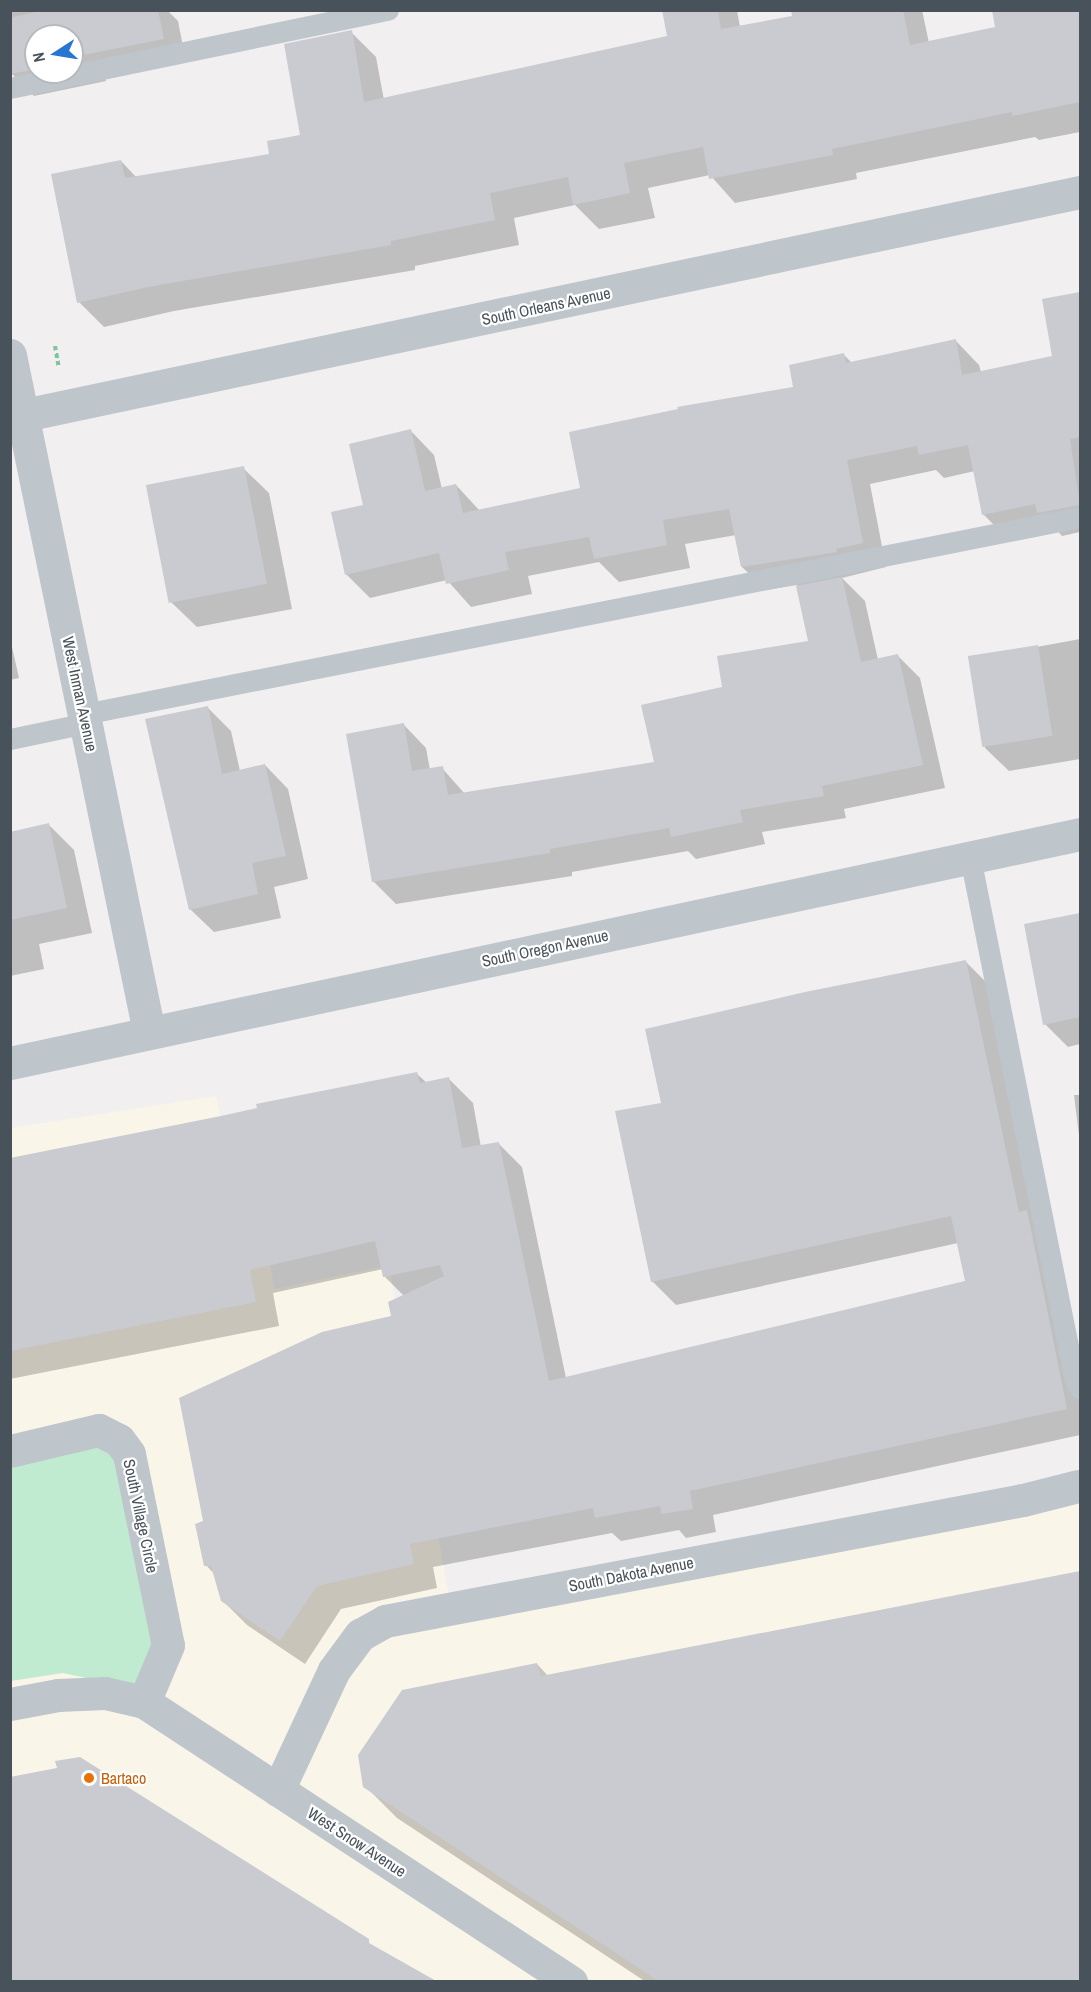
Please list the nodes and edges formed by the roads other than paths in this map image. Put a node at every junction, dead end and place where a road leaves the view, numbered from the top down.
1 (388, 10) edge
2 (10, 88) edge
3 (1080, 192) edge
4 (10, 355) edge
5 (16, 416) edge
6 (1080, 517) edge
7 (85, 719) junction
8 (10, 739) edge
9 (1080, 834) edge
10 (970, 857) junction
11 (149, 1032) junction
12 (10, 1063) edge
13 (1080, 1388) edge
14 (10, 1451) edge
15 (1079, 1488) edge
16 (144, 1702) junction
17 (10, 1704) edge
18 (278, 1790) junction
19 (571, 1982) edge

1 - 2 lane
3 - 5 street, South Orleans Avenue
4 - 5 street, West Inman Avenue
5 - 7 street, West Inman Avenue
6 - 7 lane
7 - 8 lane
7 - 11 street, West Inman Avenue
9 - 10 street, South Oregon Avenue
10 - 11 street, South Oregon Avenue
10 - 13 lane
11 - 12 street, South Oregon Avenue
14 - 16 street, South Village Circle
15 - 18 street, South Dakota Avenue
16 - 17 street
16 - 18 street, West Snow Avenue
18 - 19 street, West Snow Avenue

